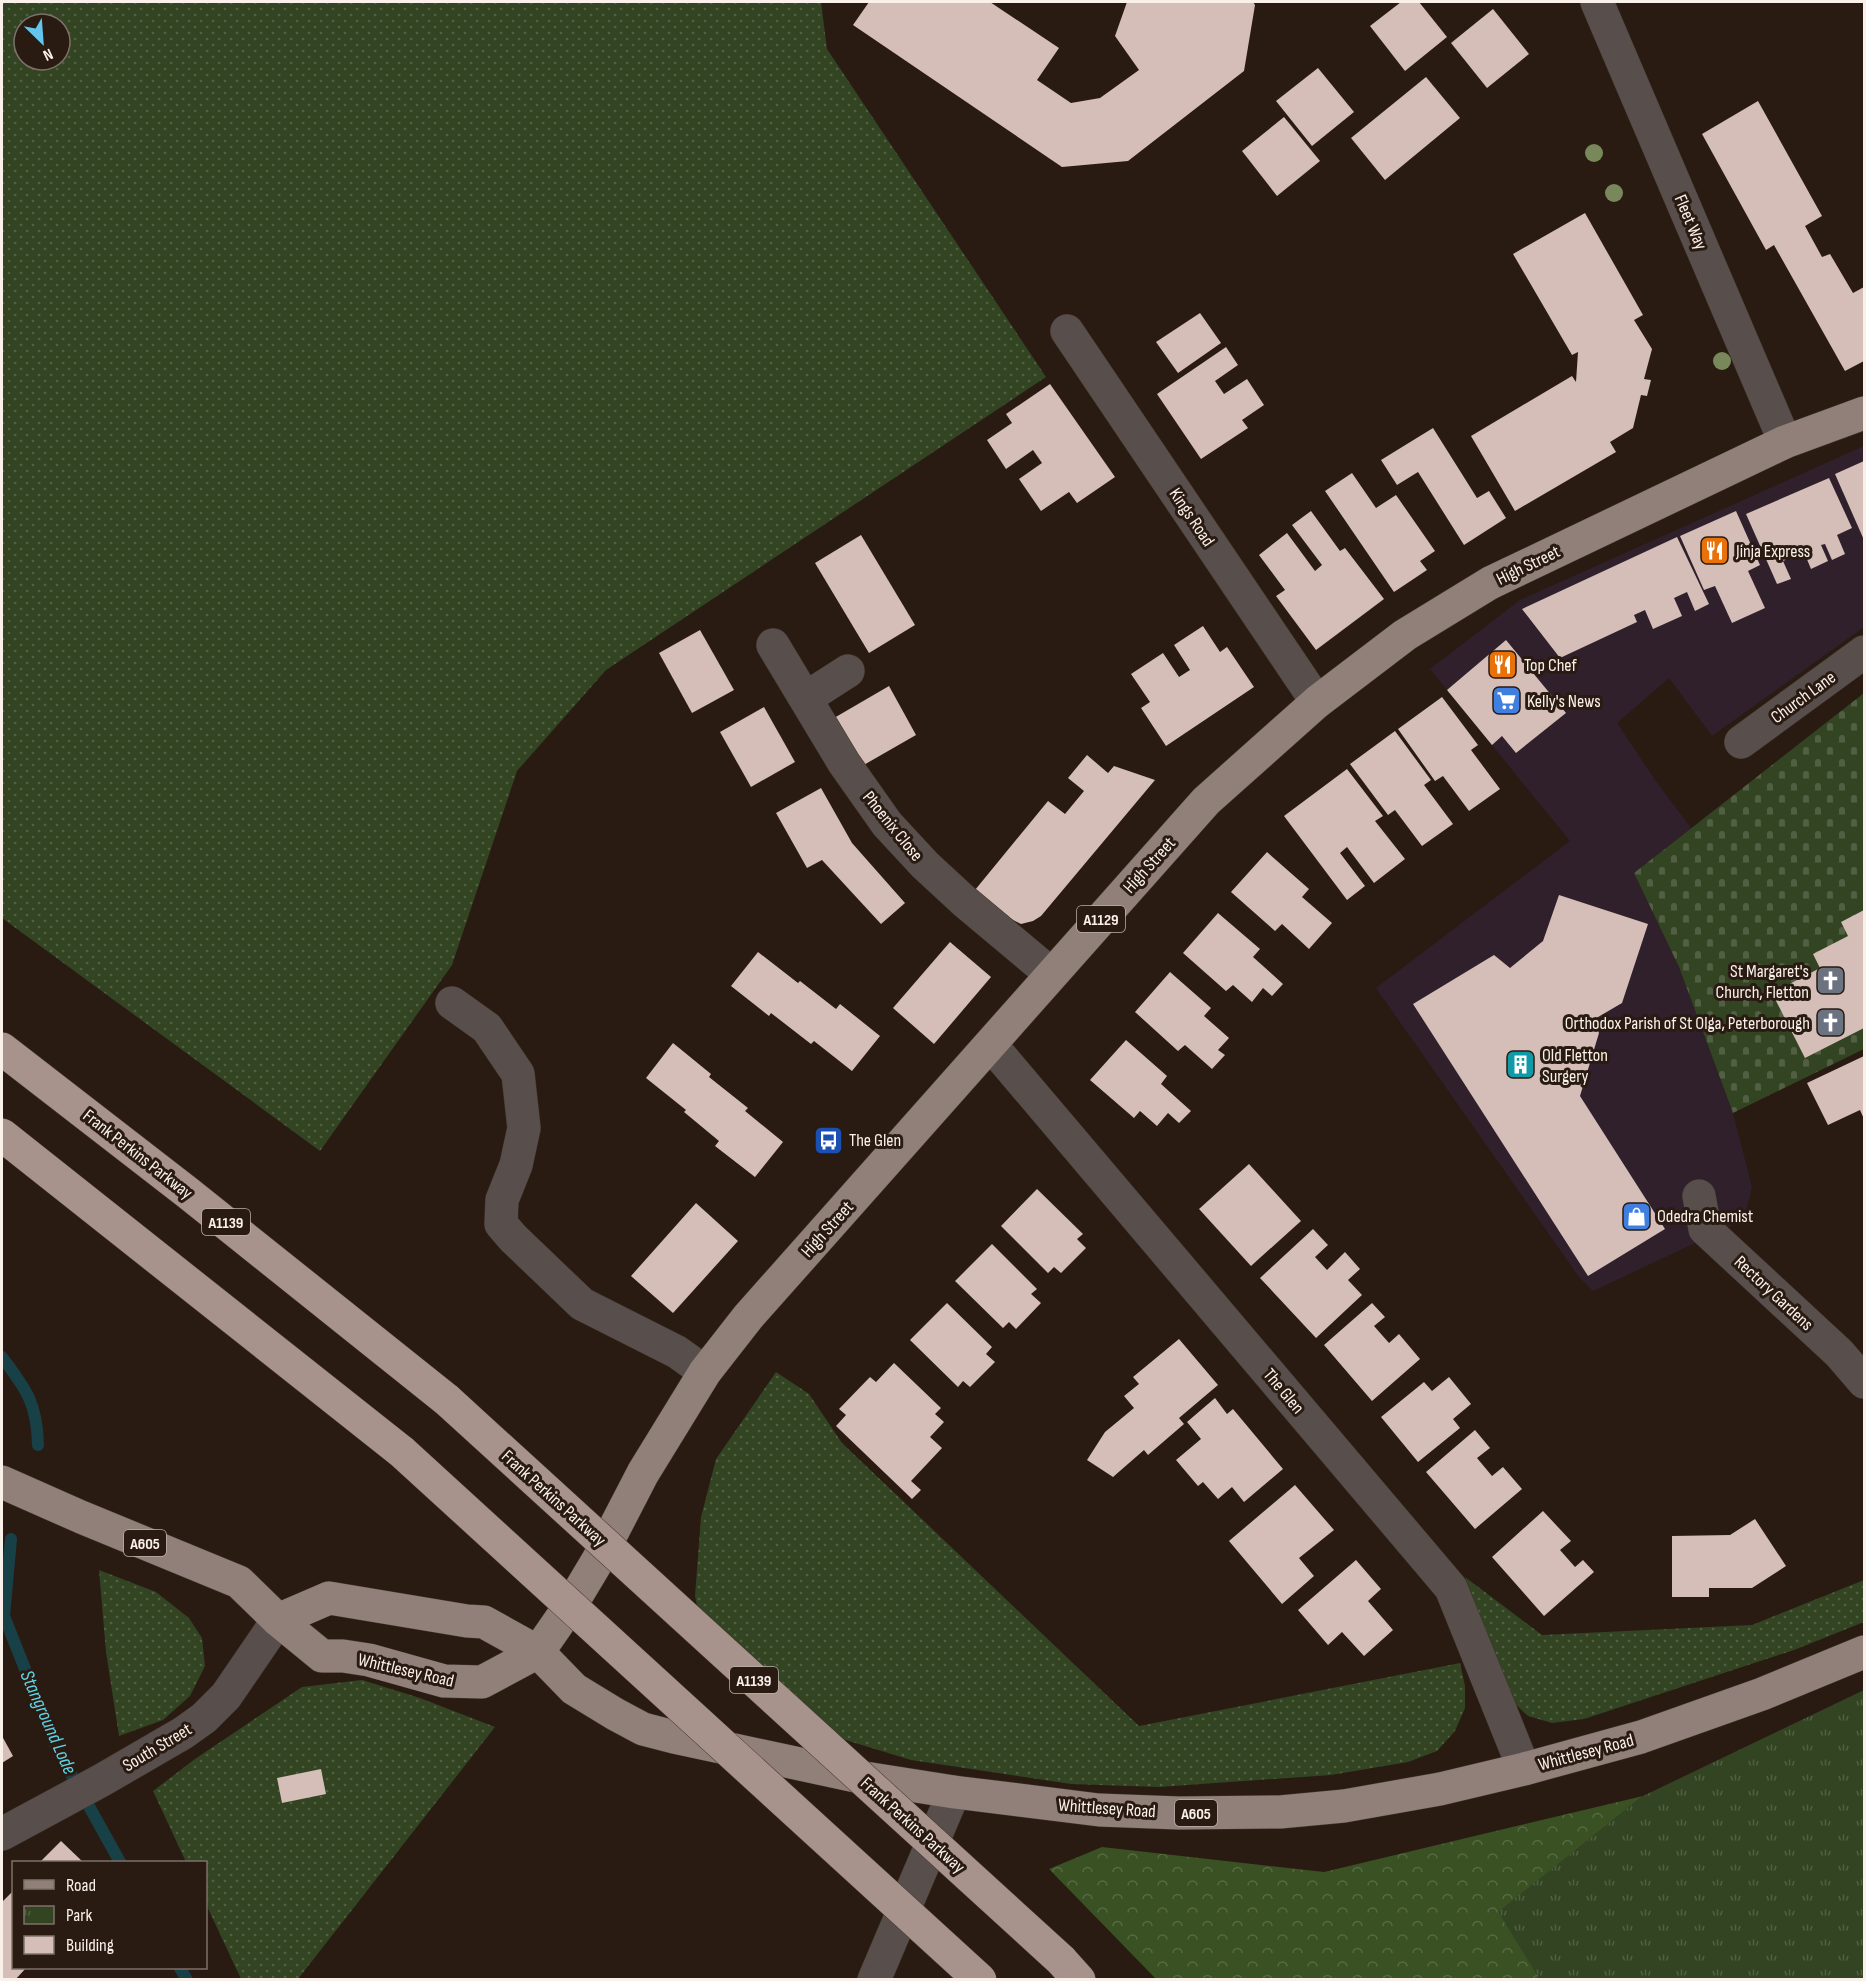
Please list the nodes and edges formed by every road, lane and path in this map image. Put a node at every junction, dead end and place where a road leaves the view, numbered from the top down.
1 (1597, 2) edge
2 (1067, 331) dead end
3 (1864, 413) edge
4 (1785, 442) junction
5 (773, 645) dead end
6 (1864, 652) edge
7 (848, 671) dead end
8 (806, 698) junction
9 (1317, 702) junction
10 (1741, 742) dead end
11 (1051, 974) junction
12 (452, 1003) dead end
13 (991, 1046) junction
14 (2, 1050) edge
15 (2, 1135) edge
16 (1699, 1196) dead end
17 (705, 1372) junction
18 (1864, 1382) edge
19 (2, 1482) edge
20 (278, 1620) junction
21 (538, 1652) junction
22 (1864, 1652) edge
23 (1524, 1769) junction
24 (954, 1792) junction
25 (2, 1834) edge
26 (1070, 1970) edge
27 (874, 1980) edge
28 (980, 1980) edge

1 - 4 street, Fleet Way
2 - 9 street, Kings Road
3 - 4 main road, High Street / A1129
4 - 9 main road, High Street / A1129
5 - 8 street, Phoenix Close
6 - 10 street, Church Lane
7 - 8 street
8 - 11 street, Phoenix Close
9 - 11 main road, High Street / A1129
11 - 13 main road, High Street / A1129
12 - 17 street
13 - 17 main road, High Street / A1129
13 - 23 street, The Glen
14 - 26 highway, Frank Perkins Parkway / A1139, bridge
15 - 28 highway, bridge
16 - 18 street, Rectory Gardens
17 - 21 main road, High Street / A1129
19 - 20 main road, Whittlesey Road / A605
20 - 21 main road, Whittlesey Road / A605
20 - 21 main road, Whittlesey Road / A605
20 - 25 street, South Street
21 - 24 main road, Whittlesey Road / A605
22 - 23 main road, Whittlesey Road / A605
23 - 24 main road, Whittlesey Road / A605
24 - 27 street

